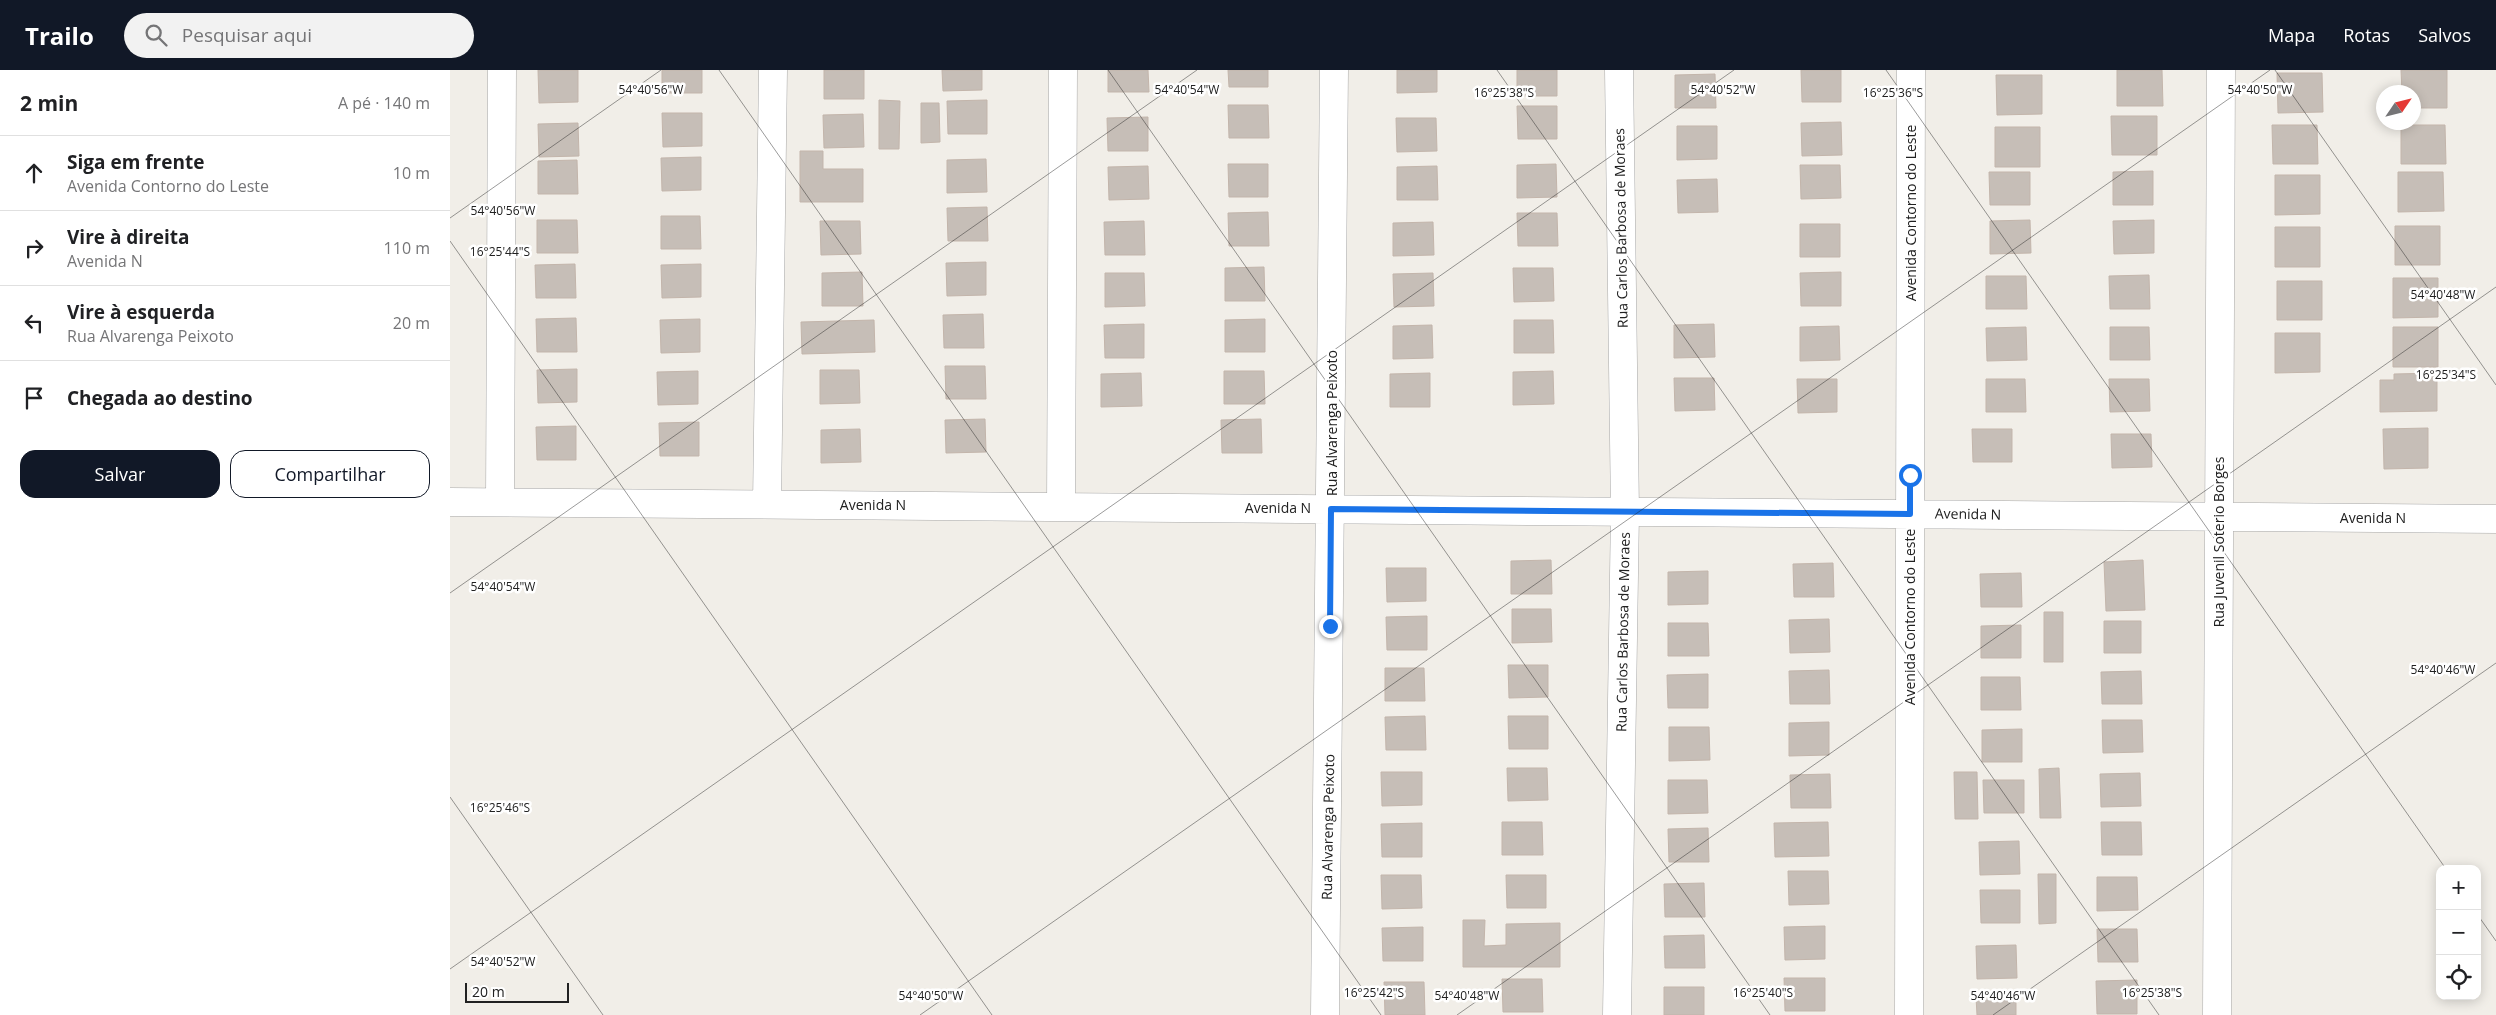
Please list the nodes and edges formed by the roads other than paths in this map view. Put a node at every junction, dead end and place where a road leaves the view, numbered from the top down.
1 (502, 70) edge
2 (773, 70) edge
3 (1063, 70) edge
4 (1334, 70) edge
5 (1619, 70) edge
6 (1911, 70) edge
7 (2221, 70) edge
8 (450, 502) edge
9 (500, 502) junction
10 (767, 504) junction
11 (1061, 507) junction
12 (1331, 509) junction
13 (1625, 512) junction
14 (1910, 514) junction
15 (2219, 516) junction
16 (2496, 519) edge
17 (1325, 1015) edge
18 (1617, 1015) edge
19 (1909, 1015) edge
20 (2217, 1015) edge

1 - 9 street
2 - 10 street
3 - 11 street
4 - 12 street, Rua Alvarenga Peixoto
5 - 13 street, Rua Carlos Barbosa de Moraes
6 - 14 street, Avenida Contorno do Leste
7 - 15 street, Rua Juvenil Soterio Borges
8 - 9 street, Avenida N
9 - 10 street, Avenida N
10 - 11 street, Avenida N
11 - 12 street, Avenida N
12 - 13 street, Avenida N
12 - 17 street, Rua Alvarenga Peixoto
13 - 14 street, Avenida N
13 - 18 street, Rua Carlos Barbosa de Moraes
14 - 15 street, Avenida N
14 - 19 street, Avenida Contorno do Leste
15 - 16 street, Avenida N
15 - 20 street, Rua Juvenil Soterio Borges

